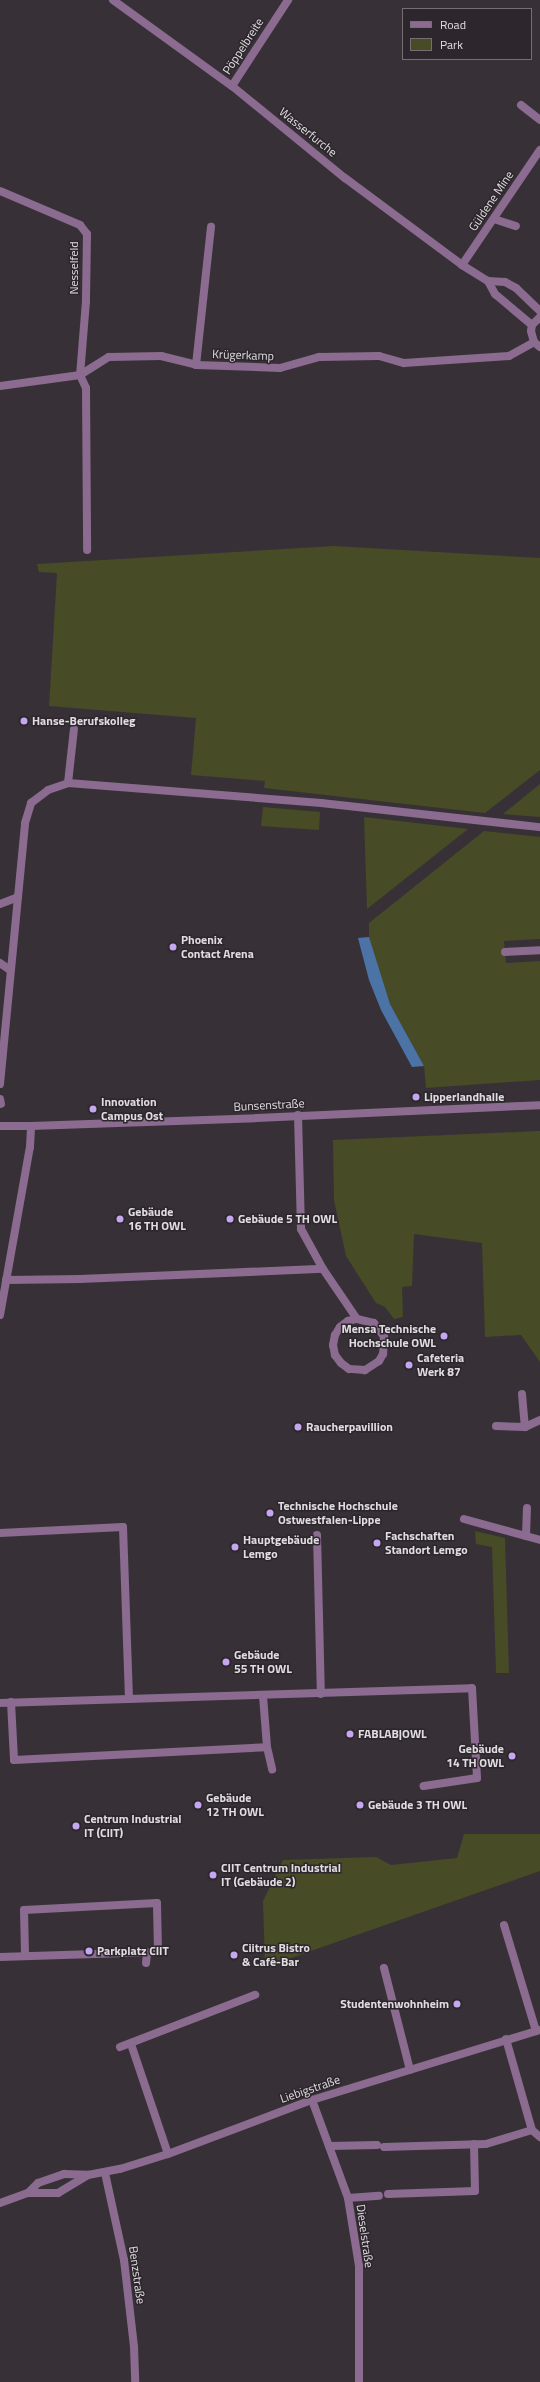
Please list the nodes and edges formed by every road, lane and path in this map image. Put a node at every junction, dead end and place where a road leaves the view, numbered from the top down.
1 (113, 0) edge
2 (288, 0) edge
3 (232, 86) junction
4 (521, 105) dead end
5 (540, 120) edge
6 (540, 150) edge
7 (0, 191) edge
8 (494, 219) junction
9 (516, 226) dead end
10 (211, 227) dead end
11 (462, 265) junction
12 (488, 281) junction
13 (540, 311) edge
14 (540, 317) edge
15 (532, 325) junction
16 (537, 345) edge
17 (196, 365) junction
18 (80, 375) junction
19 (0, 386) edge
20 (87, 550) dead end
21 (74, 729) dead end
22 (68, 783) junction
23 (540, 827) edge
24 (18, 897) junction
25 (0, 904) edge
26 (540, 950) edge
27 (505, 952) dead end
28 (0, 963) edge
29 (10, 970) junction
30 (0, 1084) edge
31 (0, 1099) edge
32 (0, 1104) edge
33 (540, 1105) edge
34 (298, 1115) junction
35 (0, 1126) edge
36 (31, 1126) junction
37 (323, 1268) junction
38 (6, 1280) junction
39 (0, 1315) edge
40 (357, 1319) junction
41 (522, 1394) dead end
42 (540, 1420) edge
43 (496, 1426) dead end
44 (525, 1426) junction
45 (527, 1508) dead end
46 (464, 1519) dead end
47 (0, 1533) edge
48 (317, 1536) dead end
49 (526, 1536) junction
50 (540, 1540) edge
51 (321, 1694) junction
52 (263, 1696) junction
53 (129, 1699) junction
54 (11, 1702) junction
55 (0, 1703) edge
56 (267, 1747) junction
57 (272, 1769) dead end
58 (424, 1786) dead end
59 (504, 1926) dead end
60 (148, 1953) junction
61 (25, 1956) junction
62 (0, 1957) edge
63 (146, 1963) dead end
64 (384, 1968) dead end
65 (255, 1995) dead end
66 (538, 2030) edge
67 (506, 2039) junction
68 (131, 2044) junction
69 (120, 2047) dead end
70 (410, 2070) junction
71 (312, 2100) junction
72 (532, 2130) junction
73 (540, 2137) edge
74 (474, 2144) junction
75 (329, 2146) junction
76 (168, 2154) junction
77 (105, 2173) junction
78 (88, 2175) junction
79 (28, 2193) junction
80 (388, 2194) dead end
81 (379, 2196) dead end
82 (348, 2198) junction
83 (0, 2201) edge
84 (135, 2382) edge
85 (359, 2382) edge

1 - 3 street, Wasserfurche
2 - 3 street, Pöppelbreite
3 - 11 street, Wasserfurche
4 - 5 street
6 - 8 street, Güldene Mine
7 - 18 street, Nesselfeld
8 - 9 street
8 - 11 street, Güldene Mine
10 - 17 street
11 - 12 street, Wasserfurche
12 - 13 street, Wasserfurche
12 - 15 street, Wasserfurche
14 - 15 street
15 - 16 street
16 - 17 street, Krügerkamp
17 - 18 street, Krügerkamp
18 - 19 street, Krügerkamp
18 - 20 street
21 - 22 street
22 - 23 street
22 - 24 street
24 - 25 street
24 - 29 street
26 - 27 street
28 - 29 street
29 - 30 street
31 - 32 street
33 - 34 street, Bunsenstraße
34 - 36 street, Bunsenstraße
34 - 37 street
35 - 36 street, Bunsenstraße
36 - 38 street
37 - 38 street
37 - 40 street
38 - 39 street
40 - 40 street
41 - 44 street
42 - 44 street
43 - 44 street
45 - 49 street
46 - 49 street
47 - 53 street
48 - 51 street
49 - 50 street
51 - 52 street
51 - 58 street
52 - 53 street
52 - 56 street
53 - 54 street
54 - 55 street
54 - 56 street
56 - 57 street
59 - 66 street
60 - 61 street
60 - 61 street
60 - 63 street
61 - 62 street
64 - 70 street
65 - 68 street
66 - 67 street, Liebigstraße
67 - 70 street, Liebigstraße
67 - 72 street
68 - 69 street
68 - 76 street
70 - 71 street, Liebigstraße
71 - 75 street, Dieselstraße
71 - 76 street, Liebigstraße
72 - 73 street
72 - 74 street
74 - 75 street
74 - 80 street
75 - 82 street, Dieselstraße
76 - 77 street, Liebigstraße
77 - 78 street, Liebigstraße
77 - 84 street, Benzstraße
78 - 79 street, Liebigstraße
78 - 79 street, Liebigstraße
79 - 83 street, Liebigstraße
81 - 82 street
82 - 85 street, Dieselstraße

